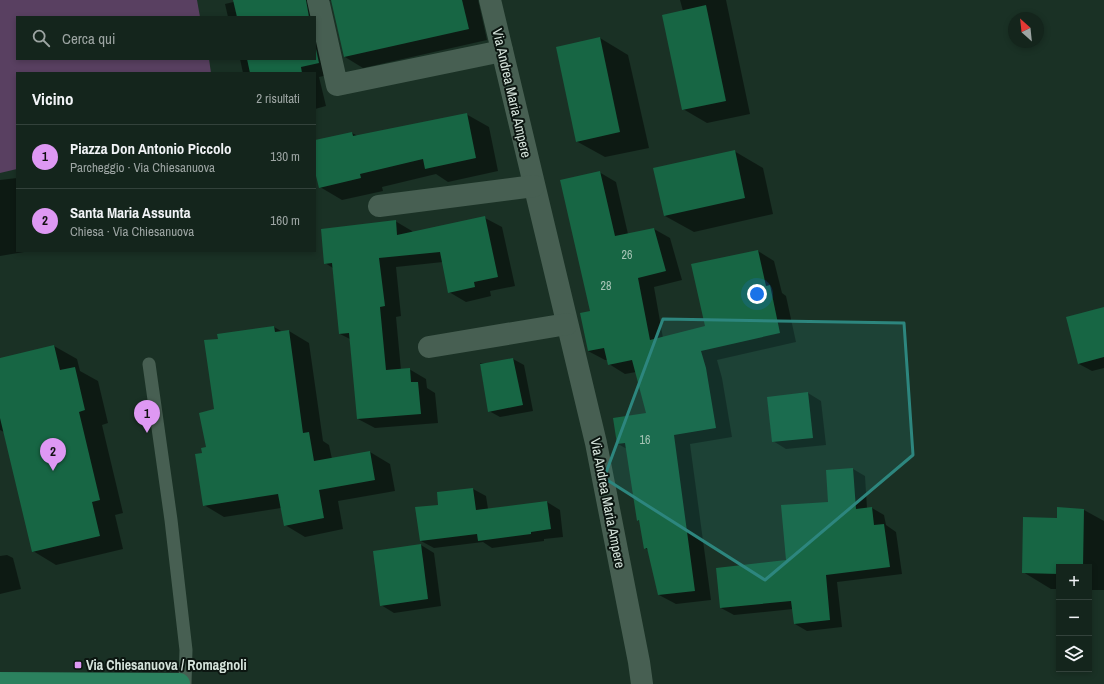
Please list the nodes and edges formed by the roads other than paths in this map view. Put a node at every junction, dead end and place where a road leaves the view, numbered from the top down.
1 (318, 0) edge
2 (490, 0) edge
3 (502, 51) junction
4 (534, 186) junction
5 (379, 206) dead end
6 (567, 324) junction
7 (429, 347) dead end
8 (149, 364) dead end
9 (0, 683) edge
10 (179, 684) edge
11 (186, 684) edge
12 (642, 684) edge

1 - 3 street
2 - 3 street, Via Andrea Maria Ampere
3 - 4 street, Via Andrea Maria Ampere
4 - 5 street
4 - 6 street, Via Andrea Maria Ampere
6 - 7 street
6 - 12 street, Via Andrea Maria Ampere
8 - 11 lane
9 - 10 main road

